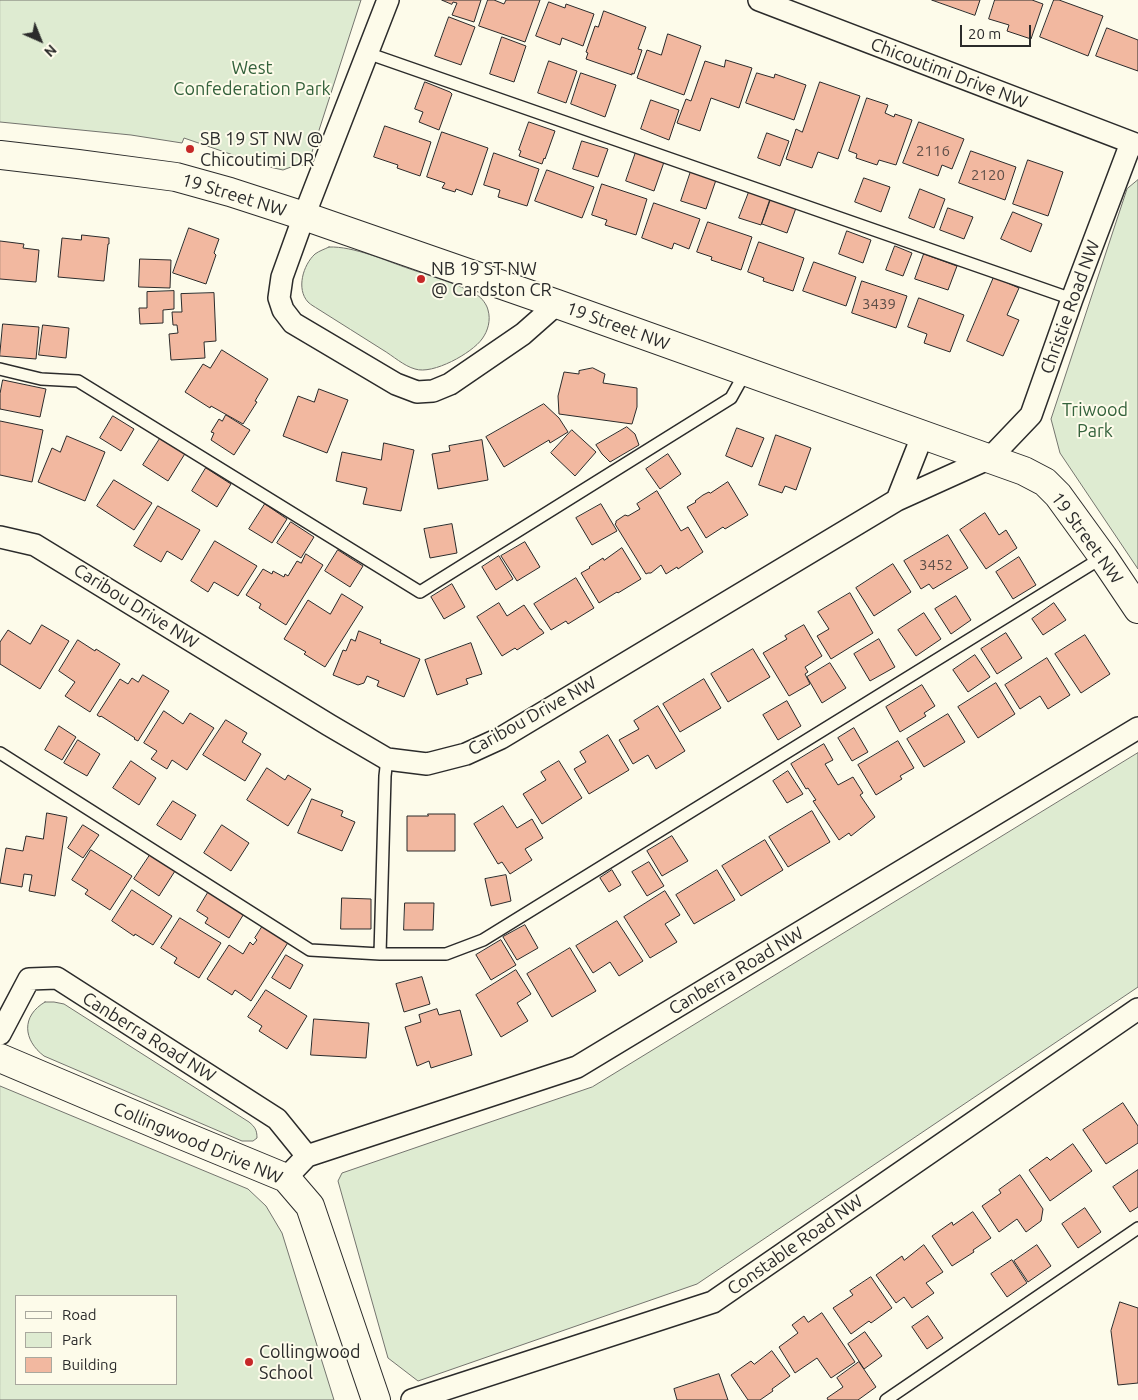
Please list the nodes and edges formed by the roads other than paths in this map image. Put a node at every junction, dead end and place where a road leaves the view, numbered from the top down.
1 (388, 0) edge
2 (759, 0) edge
3 (367, 53) junction
4 (1134, 144) edge
5 (0, 155) edge
6 (304, 216) junction
7 (1072, 299) junction
8 (557, 304) junction
9 (0, 369) edge
10 (746, 371) junction
11 (923, 434) junction
12 (990, 458) junction
13 (897, 500) junction
14 (0, 537) edge
15 (1103, 557) junction
16 (1138, 609) edge
17 (1138, 728) edge
18 (0, 753) edge
19 (388, 759) junction
20 (380, 954) junction
21 (1138, 1009) edge
22 (0, 1034) edge
23 (0, 1058) edge
24 (307, 1156) junction
25 (286, 1178) junction
26 (1138, 1228) edge
27 (376, 1400) edge
28 (412, 1400) edge
29 (886, 1400) edge

1 - 3 street
2 - 4 street, Chicoutimi Drive NW
3 - 6 street
3 - 7 lane
4 - 7 street, Christie Road NW
5 - 6 street, 19 Street NW
6 - 8 street, 19 Street NW
6 - 8 street
7 - 12 street, Christie Road NW
8 - 10 street, 19 Street NW
9 - 10 lane
10 - 11 street, 19 Street NW
11 - 12 street, 19 Street NW
11 - 13 street
12 - 13 street, Caribou Drive NW
12 - 15 street, 19 Street NW
13 - 19 street, Caribou Drive NW
14 - 19 street, Caribou Drive NW
15 - 16 street, 19 Street NW
15 - 20 lane
17 - 24 street, Canberra Road NW
18 - 20 lane
19 - 20 lane
21 - 28 street, Constable Road NW
22 - 24 street, Canberra Road NW
23 - 25 street, Collingwood Drive NW
24 - 25 street, Canberra Road NW
25 - 27 street, Collingwood Drive NW
26 - 29 lane

